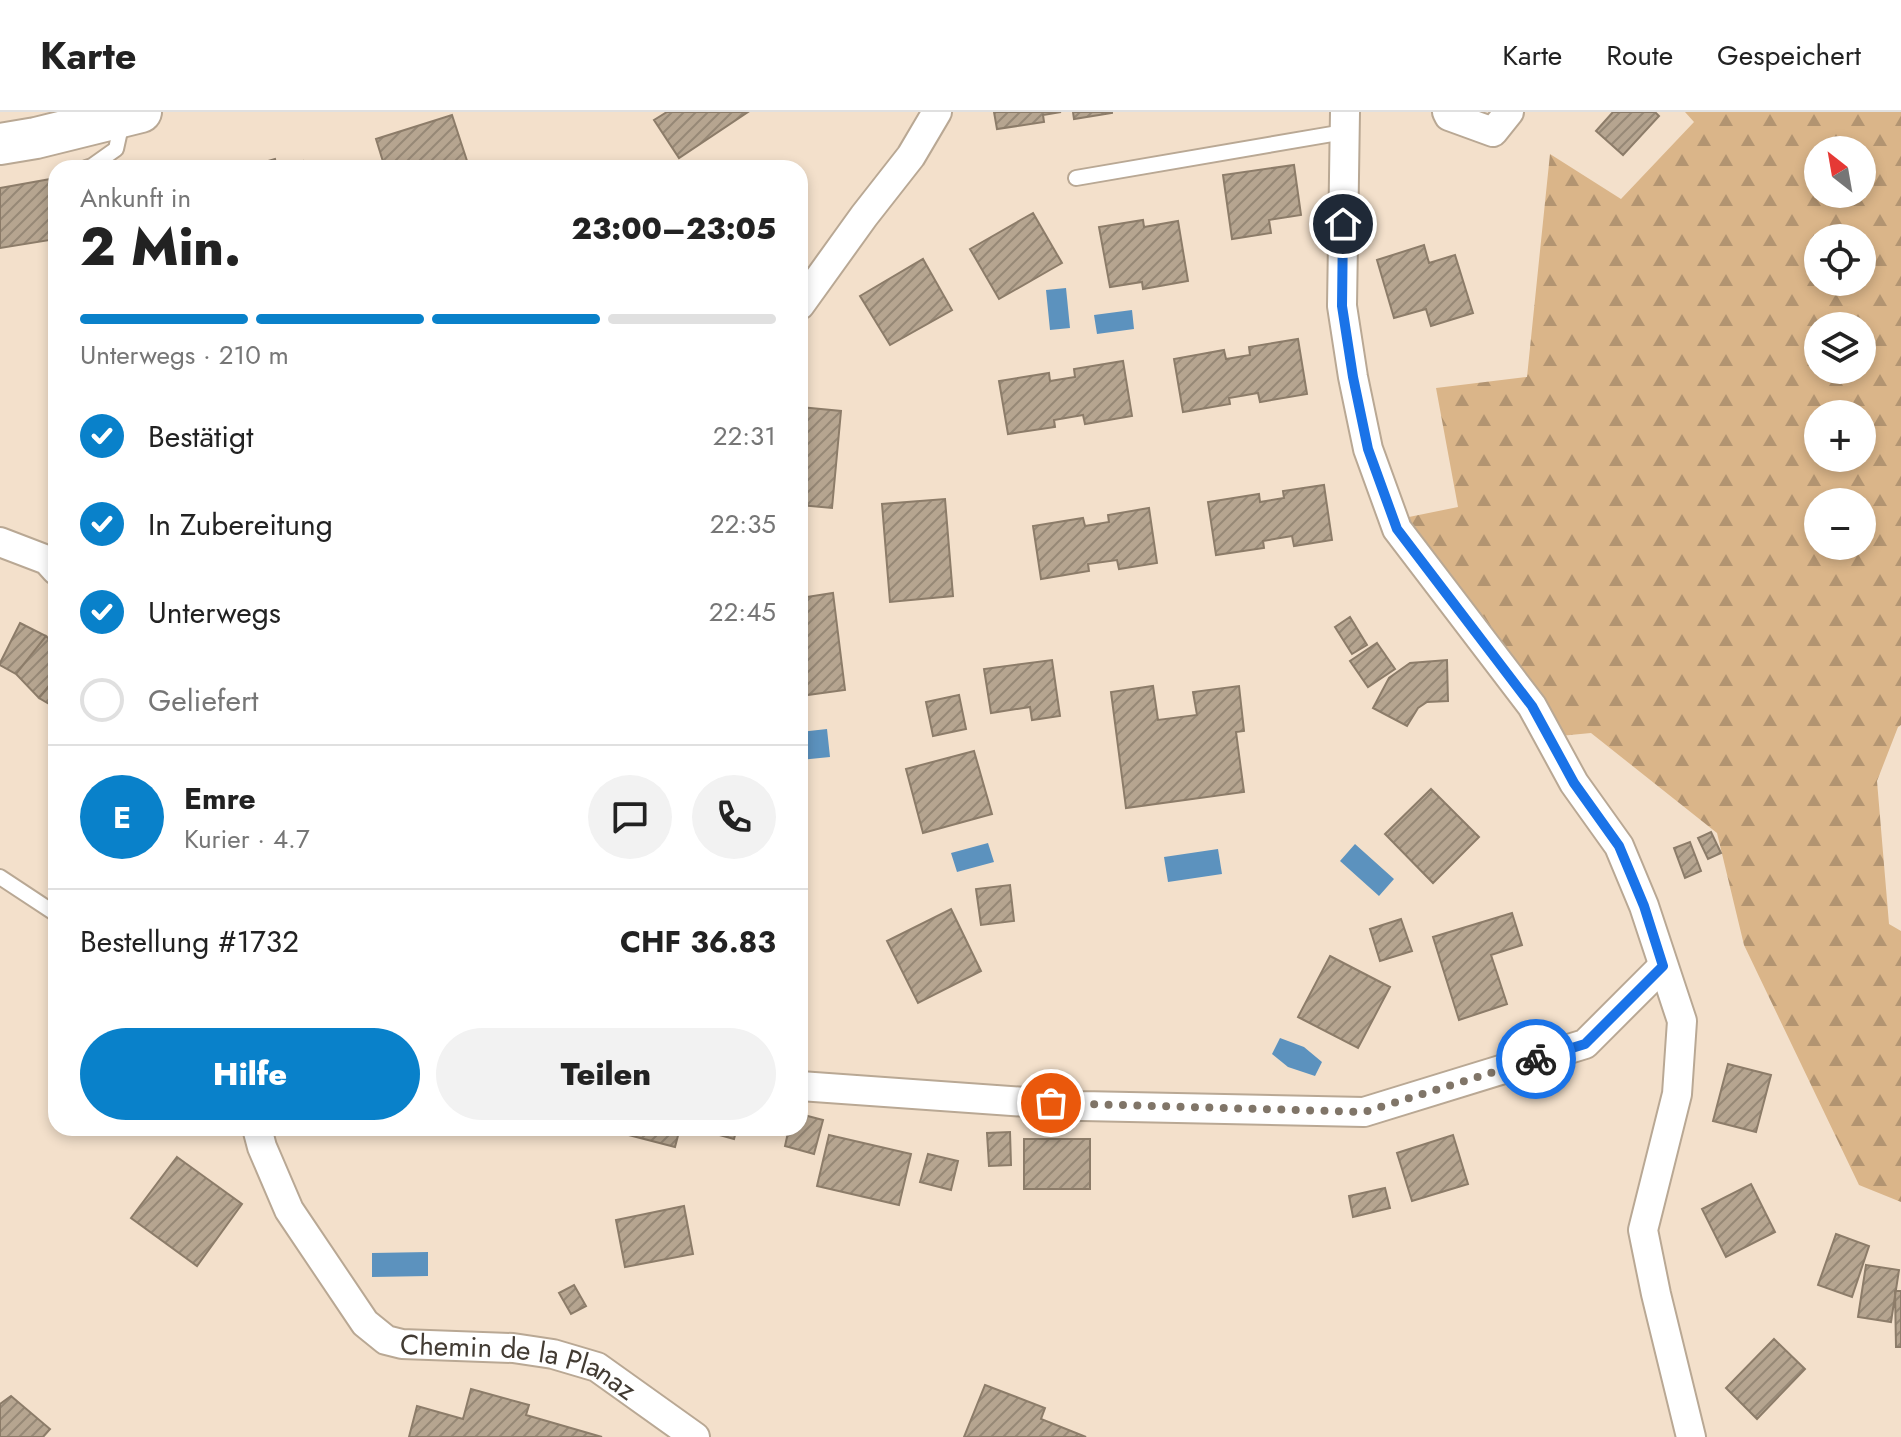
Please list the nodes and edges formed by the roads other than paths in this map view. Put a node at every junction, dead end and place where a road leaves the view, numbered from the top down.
1 (937, 112) edge
2 (1447, 112) edge
3 (1509, 112) edge
4 (132, 115) edge
5 (1345, 122) edge
6 (0, 144) edge
7 (100, 160) edge
8 (1076, 178) dead end
9 (808, 294) edge
10 (0, 542) edge
11 (48, 561) edge
12 (0, 877) edge
13 (48, 909) edge
14 (1663, 966) junction
15 (808, 1087) edge
16 (259, 1136) edge
17 (695, 1437) edge
18 (1691, 1437) edge

1 - 9 street
2 - 3 street
4 - 6 main road
4 - 7 lane
5 - 8 lane
5 - 14 street
10 - 11 street
12 - 13 lane
14 - 15 street
14 - 18 street
16 - 17 street, Chemin de la Planaz

